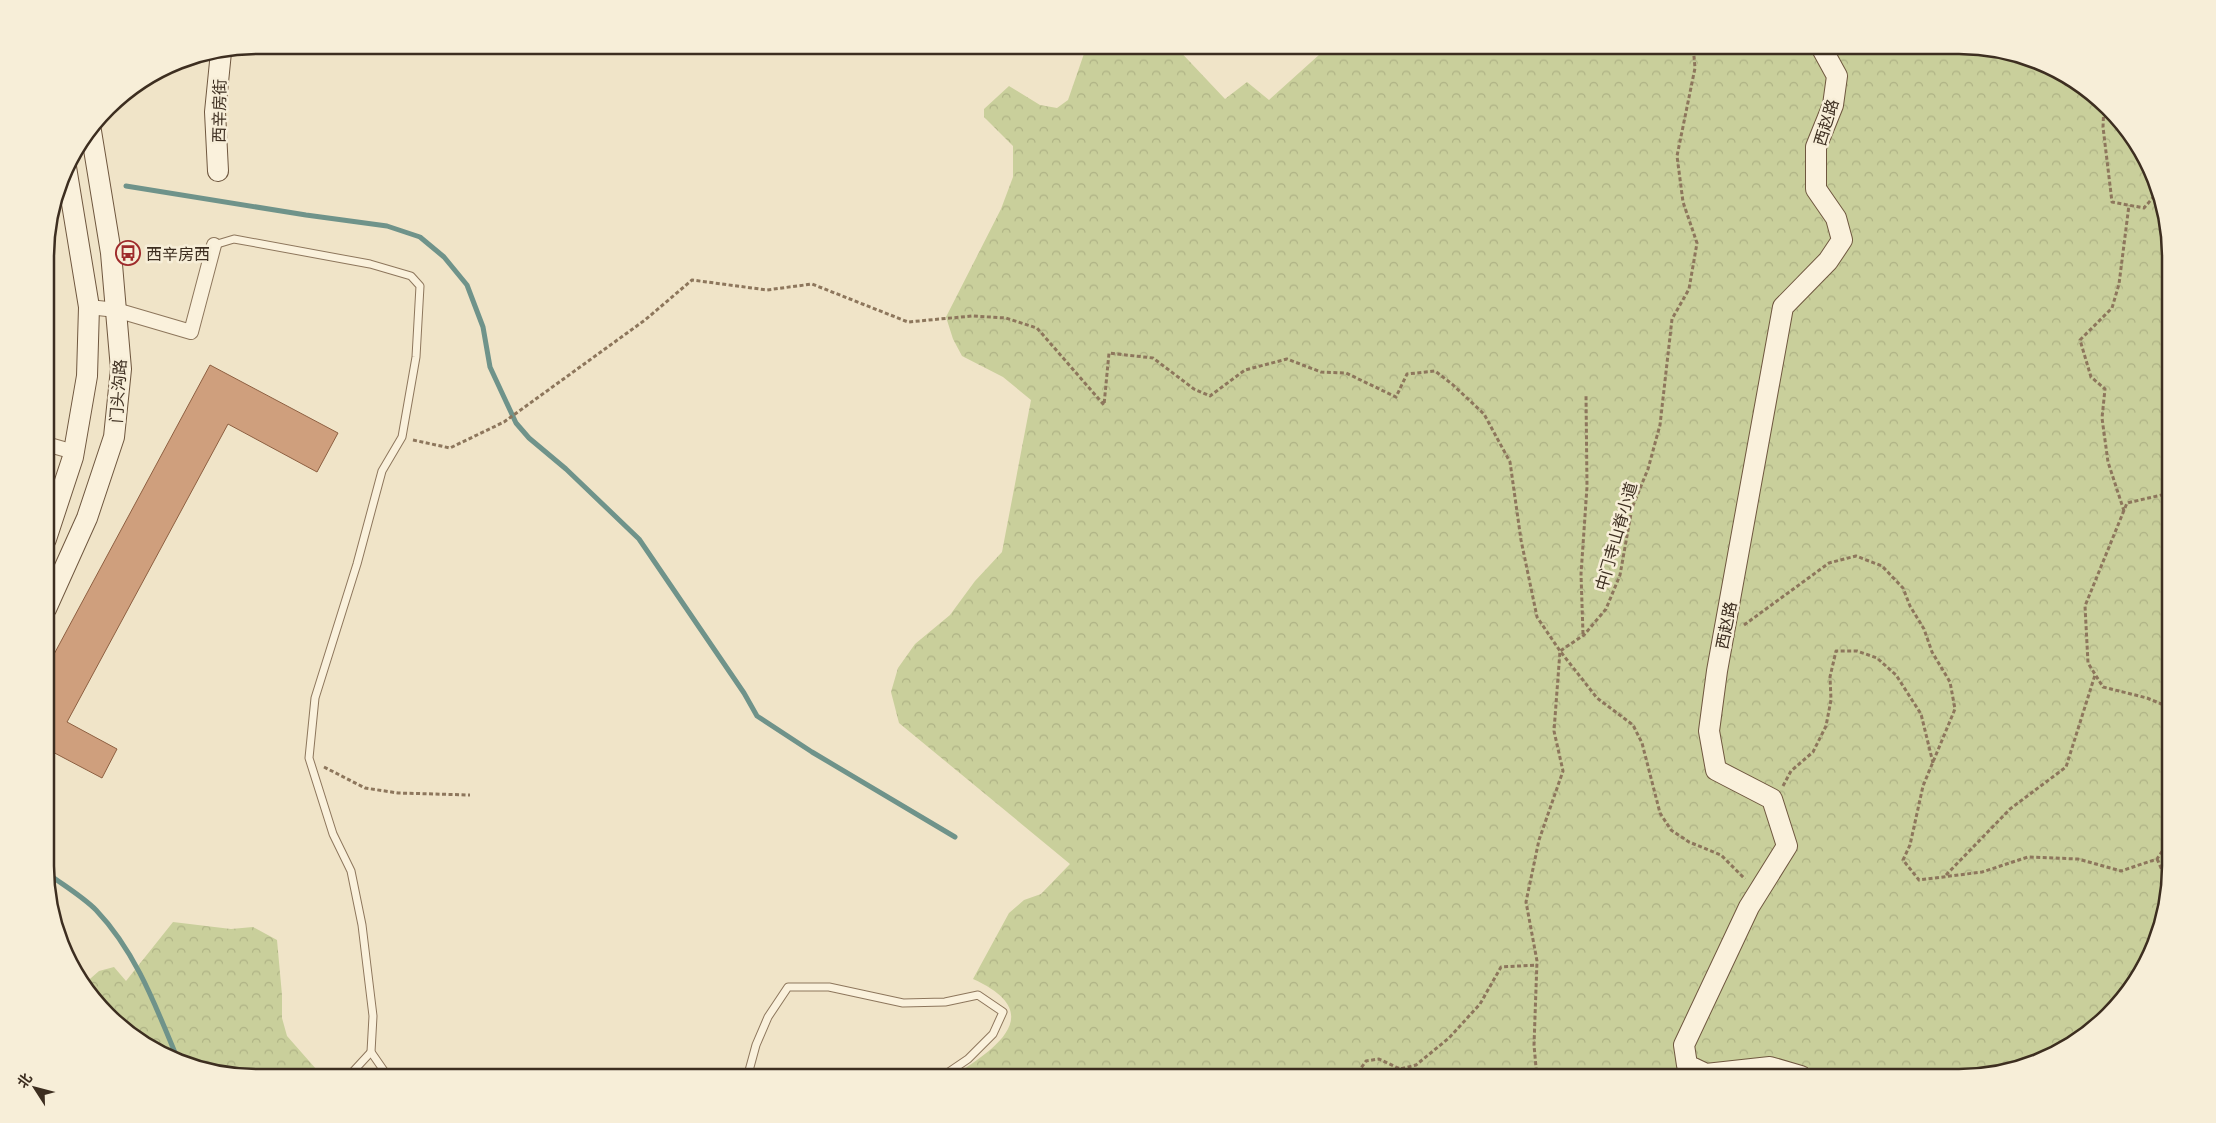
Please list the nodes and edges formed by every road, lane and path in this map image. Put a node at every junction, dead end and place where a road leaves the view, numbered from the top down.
1 (1694, 54) edge
2 (1825, 54) edge
3 (220, 57) edge
4 (2104, 114) edge
5 (92, 138) edge
6 (218, 171) dead end
7 (68, 181) edge
8 (2153, 198) edge
9 (2129, 205) junction
10 (214, 245) joint
11 (89, 307) junction
12 (116, 310) junction
13 (1586, 394) dead end
14 (402, 437) junction
15 (54, 446) edge
16 (74, 452) junction
17 (2162, 495) edge
18 (2124, 511) junction
19 (54, 514) edge
20 (54, 591) edge
21 (1724, 634) junction
22 (1584, 635) junction
23 (1560, 652) junction
24 (2095, 675) junction
25 (2162, 705) edge
26 (309, 758) junction
27 (1934, 763) junction
28 (470, 796) dead end
29 (1772, 799) junction
30 (2162, 852) edge
31 (2157, 859) junction
32 (2162, 869) edge
33 (1946, 876) junction
34 (1749, 907) junction
35 (1537, 965) junction
36 (371, 1052) junction
37 (355, 1069) edge
38 (383, 1069) edge
39 (749, 1069) edge
40 (953, 1069) edge
41 (1360, 1069) edge
42 (1536, 1069) edge
43 (1696, 1069) edge
44 (1752, 1069) edge
45 (1777, 1069) edge

1 - 22 path, 中门寺山脊小道
2 - 21 street, 西赵路
3 - 6 street, 西辛房街
4 - 9 path
5 - 12 street, 门头沟路
7 - 11 street, 门头沟路
8 - 9 path
9 - 18 path
10 - 12 street
10 - 14 lane
11 - 12 street
11 - 16 street, 门头沟路
12 - 20 street, 门头沟路
13 - 22 path
14 - 23 path
14 - 26 lane
15 - 16 street
16 - 19 street, 门头沟路
17 - 18 path
18 - 24 path
21 - 27 path
21 - 29 street, 西赵路
22 - 23 path, 中门寺山脊小道
23 - 34 path
23 - 35 path
24 - 25 path
24 - 33 path
26 - 28 path
26 - 36 lane
27 - 29 path
27 - 33 path
29 - 34 street
30 - 31 path
31 - 32 path
31 - 33 path
34 - 43 street
35 - 41 path
35 - 42 path
36 - 37 lane
36 - 38 lane
39 - 40 lane
44 - 45 street

